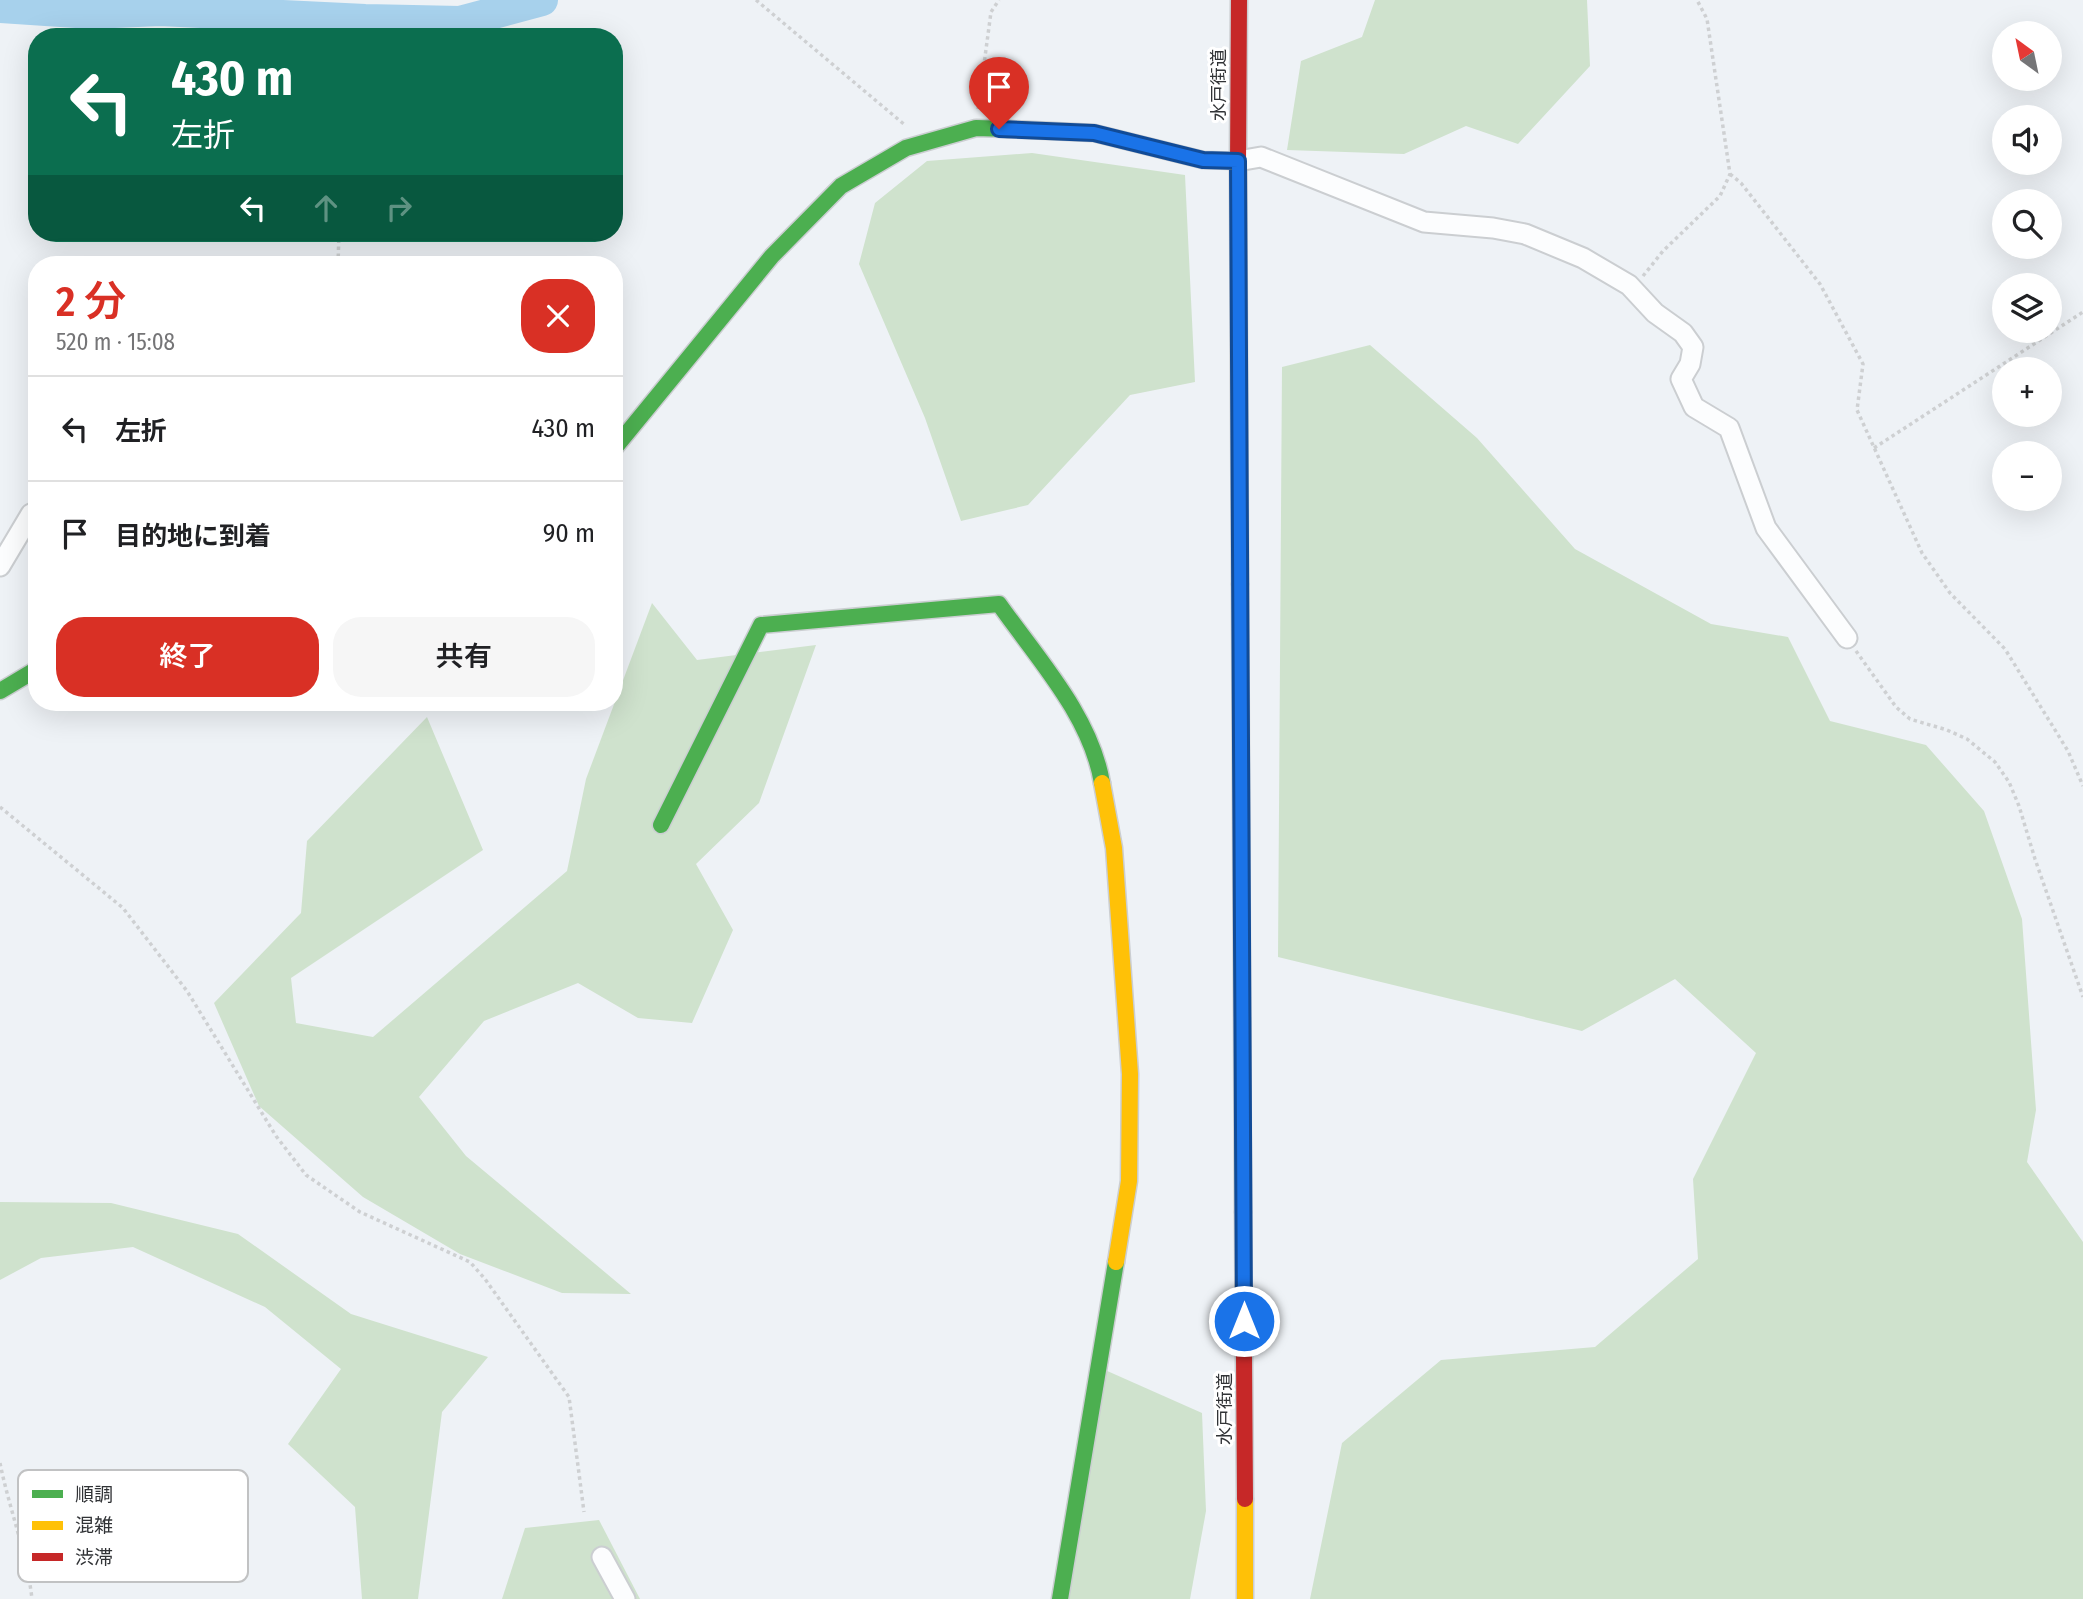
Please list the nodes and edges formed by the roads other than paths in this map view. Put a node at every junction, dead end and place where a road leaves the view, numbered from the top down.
1 (1239, 0) edge
2 (1238, 161) junction
3 (623, 438) edge
4 (28, 519) edge
5 (0, 565) edge
6 (1847, 638) road end
7 (28, 674) edge
8 (0, 691) edge
9 (661, 825) dead end
10 (602, 1556) dead end
11 (625, 1599) edge
12 (1060, 1599) edge
13 (1245, 1599) edge

1 - 2 main road, 水戸街道
2 - 3 main road
2 - 6 street
2 - 13 main road, 水戸街道
4 - 5 street
7 - 8 main road
9 - 12 main road
10 - 11 street

